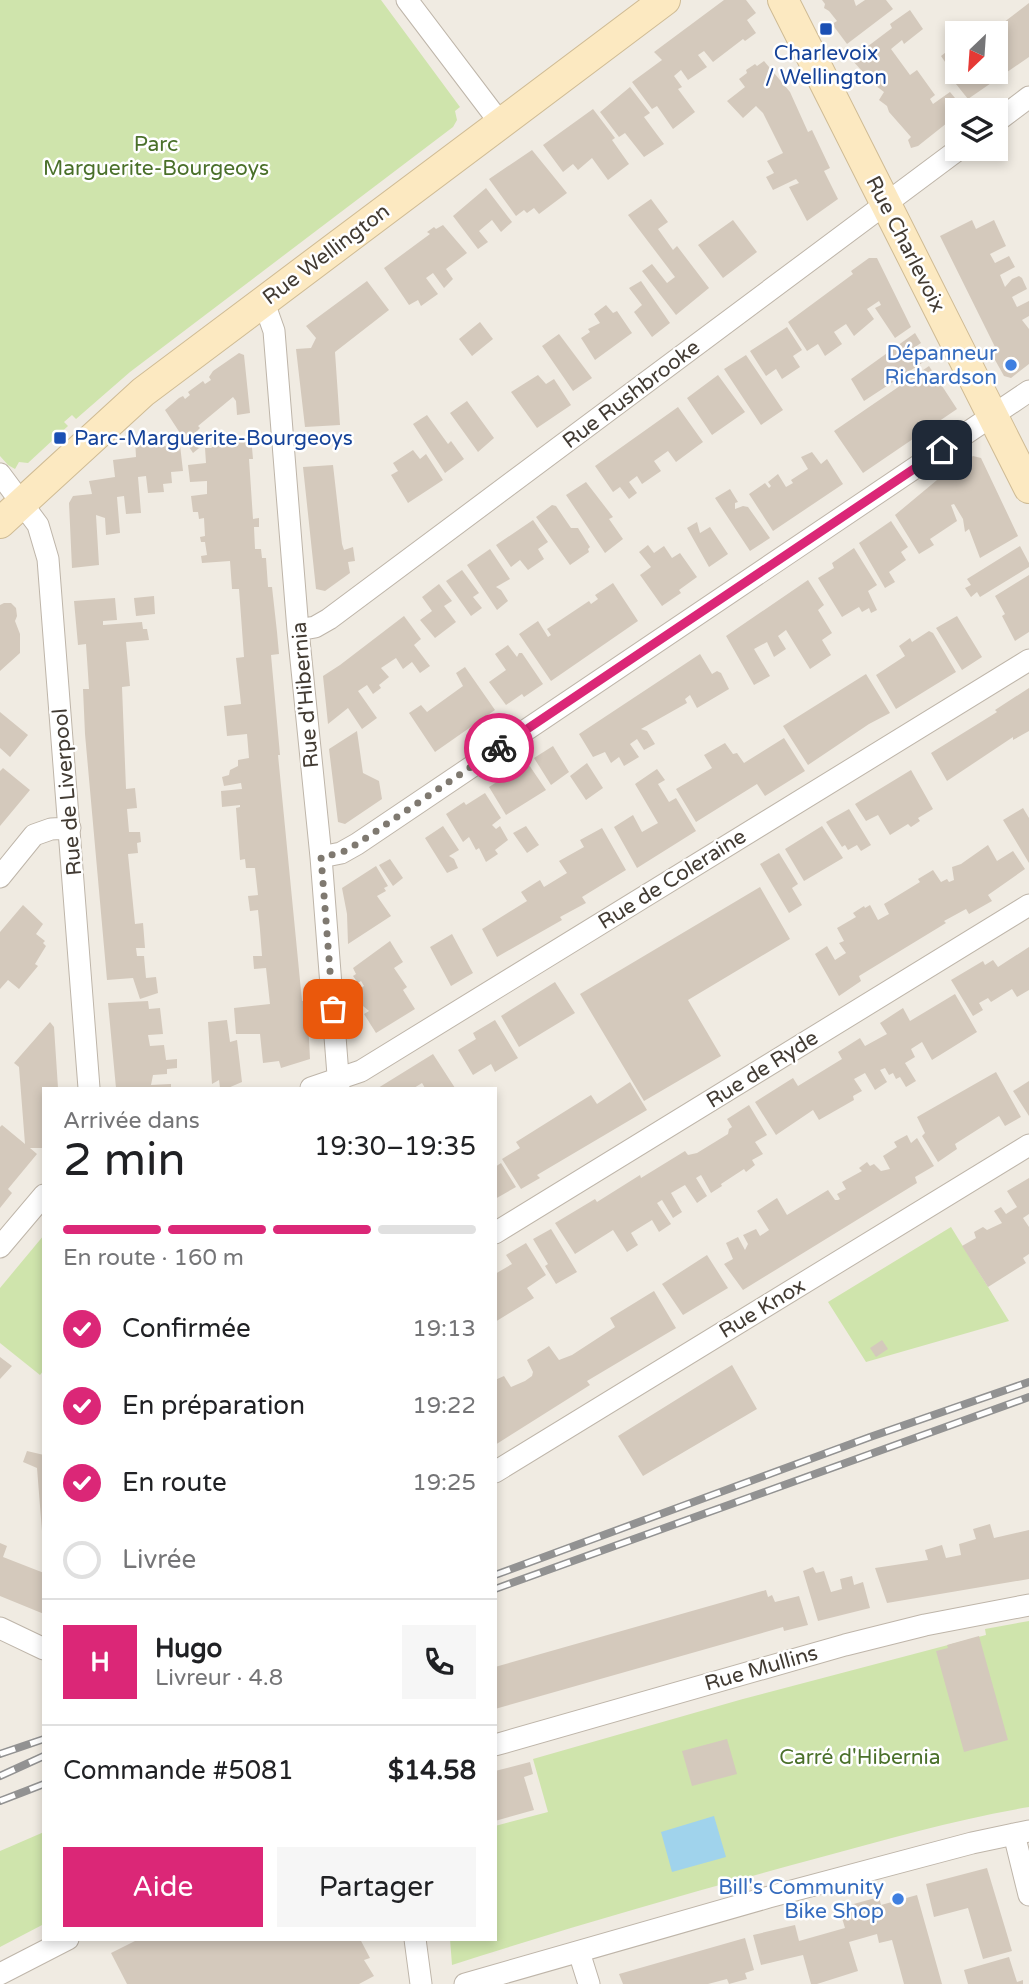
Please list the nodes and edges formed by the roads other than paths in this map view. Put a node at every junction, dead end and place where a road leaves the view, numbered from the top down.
1 (407, 0) edge
2 (665, 0) edge
3 (783, 0) edge
4 (1029, 97) edge
5 (1008, 112) edge
6 (501, 124) junction
7 (945, 159) edge
8 (884, 204) junction
9 (260, 304) junction
10 (1029, 390) edge
11 (993, 416) junction
12 (0, 474) edge
13 (1029, 488) edge
14 (23, 502) junction
15 (0, 523) edge
16 (298, 629) junction
17 (1029, 660) edge
18 (70, 828) junction
19 (321, 857) junction
20 (0, 877) edge
21 (1029, 905) edge
22 (339, 1084) edge
23 (89, 1087) edge
24 (318, 1087) edge
25 (1029, 1145) edge
26 (42, 1197) edge
27 (497, 1232) edge
28 (0, 1247) edge
29 (497, 1471) edge
30 (1029, 1605) edge
31 (0, 1628) edge
32 (42, 1648) edge
33 (497, 1744) edge
34 (1021, 1833) edge
35 (1029, 1895) edge
36 (64, 1941) edge
37 (415, 1941) edge
38 (579, 1952) junction
39 (0, 1974) edge
40 (421, 1984) edge
41 (465, 1984) edge
42 (589, 1984) edge

1 - 6 street
2 - 6 main road, Rue Wellington
3 - 8 main road, Rue Charlevoix
4 - 5 street
6 - 9 main road, Rue Wellington
7 - 8 street, Rue Rushbrooke
8 - 11 main road, Rue Charlevoix
8 - 16 street, Rue Rushbrooke
9 - 14 main road, Rue Wellington
9 - 16 street, Rue d'Hibernia
10 - 11 street
11 - 13 main road, Rue Charlevoix
11 - 19 street
12 - 14 street, Rue de Liverpool
14 - 15 main road, Rue Wellington
14 - 18 street, Rue de Liverpool
16 - 19 street, Rue d'Hibernia
17 - 22 street, Rue de Coleraine
18 - 20 street
18 - 23 street, Rue de Liverpool
19 - 22 street, Rue d'Hibernia
21 - 27 street, Rue de Ryde
22 - 24 street, Rue de Coleraine
25 - 29 street, Rue Knox
26 - 28 street
30 - 33 street, Rue Mullins
31 - 32 street
34 - 35 street
34 - 38 street
36 - 39 street
37 - 40 street
38 - 41 street
38 - 42 street

